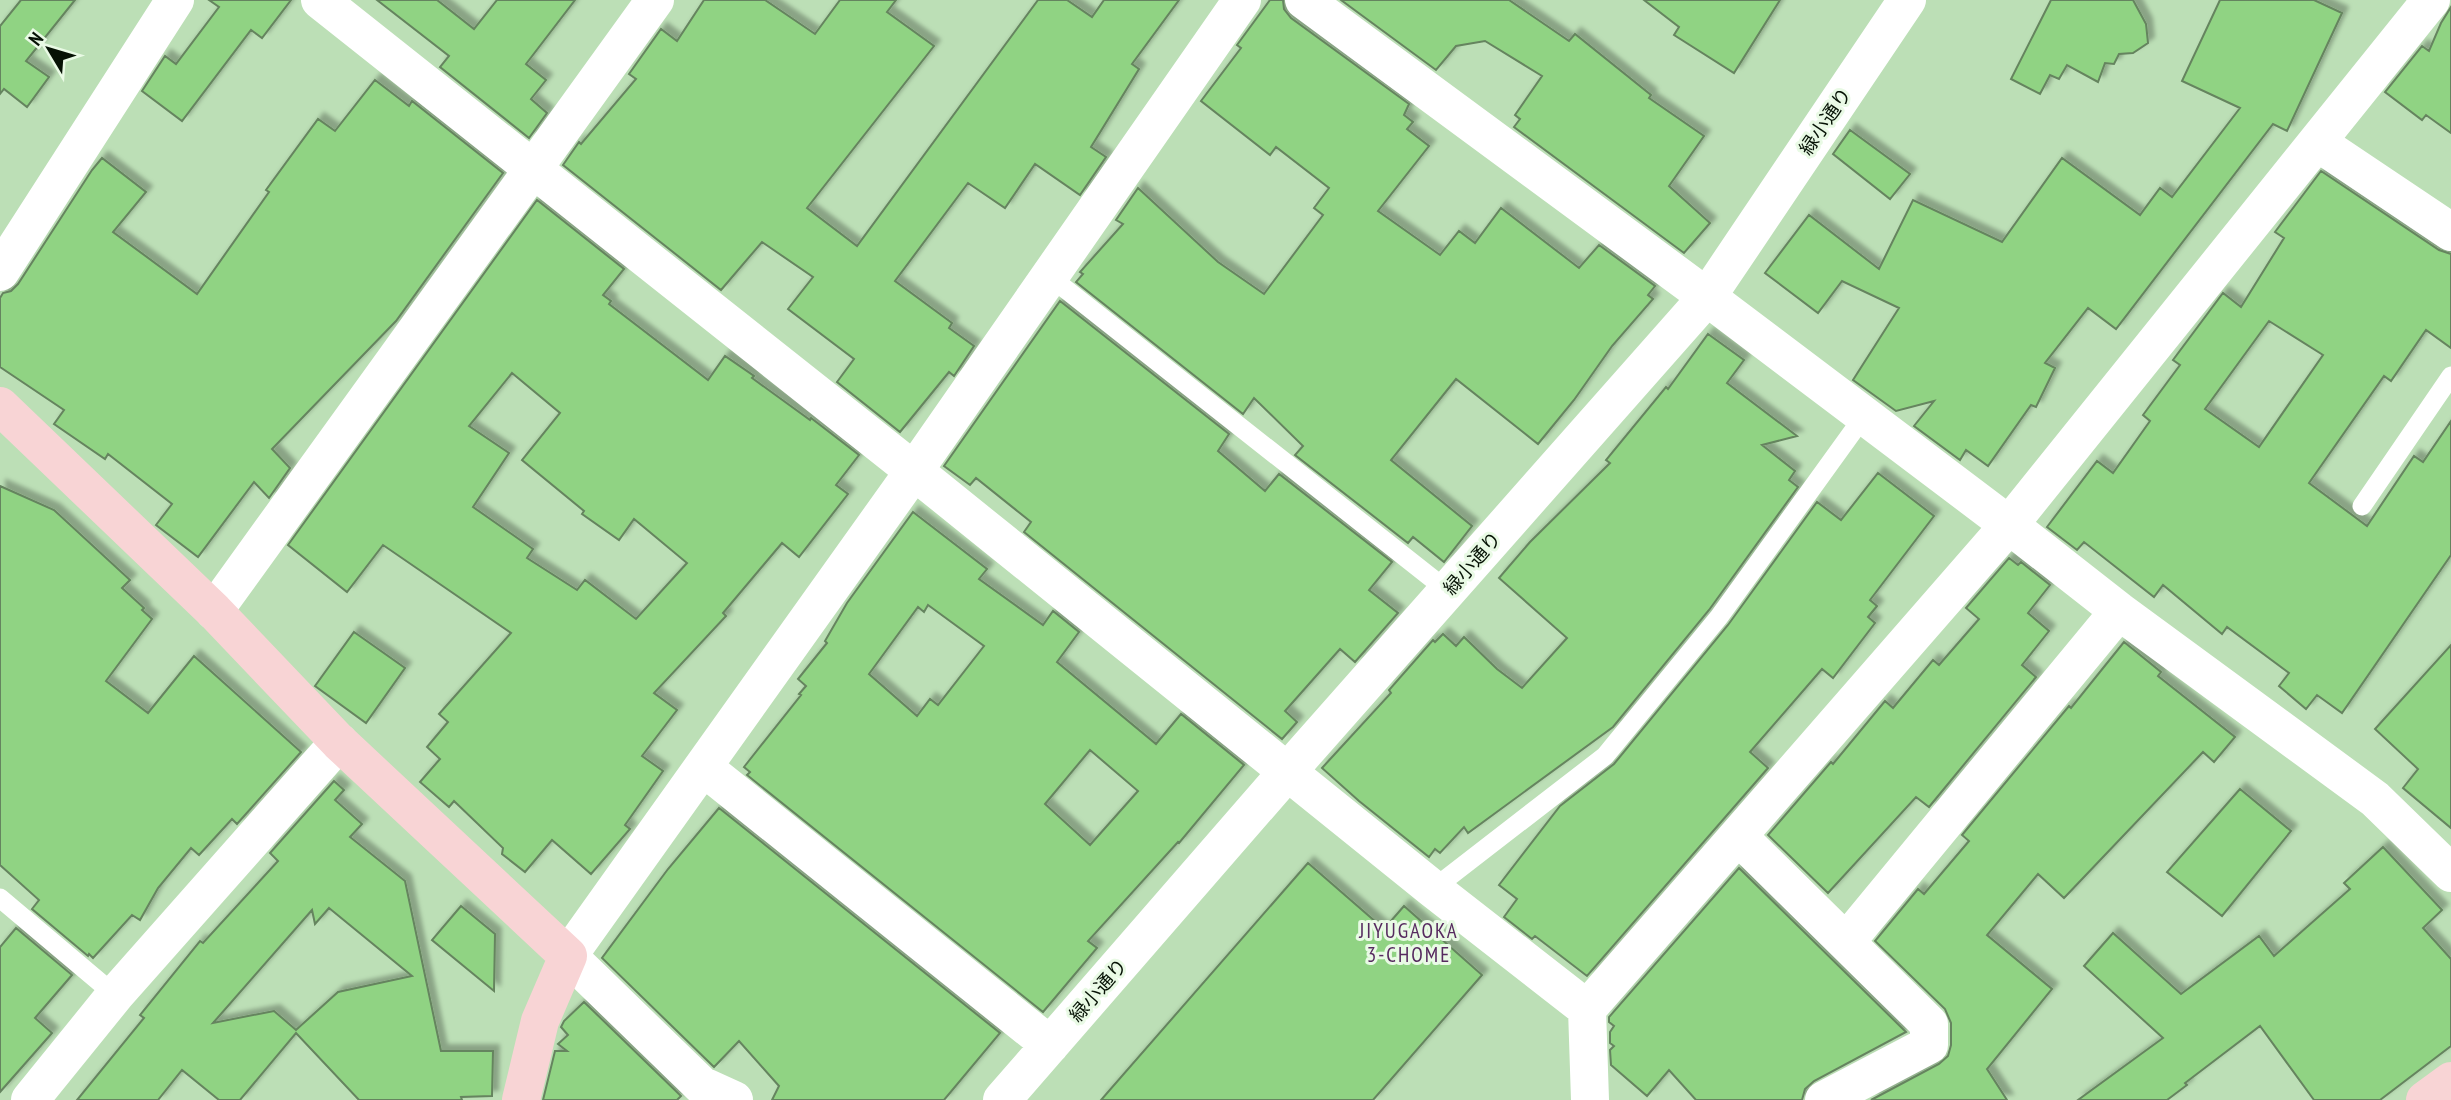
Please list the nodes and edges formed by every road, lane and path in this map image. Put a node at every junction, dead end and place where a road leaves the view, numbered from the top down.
1 (175, 0) edge
2 (655, 0) edge
3 (1242, 0) edge
4 (1304, 0) edge
5 (1907, 0) edge
6 (2431, 0) edge
7 (325, 2) edge
8 (2317, 142) junction
9 (532, 169) junction
10 (2451, 232) edge
11 (0, 272) edge
12 (1049, 276) junction
13 (1707, 297) junction
14 (2451, 376) edge
15 (0, 406) edge
16 (1864, 416) junction
17 (914, 471) junction
18 (2362, 506) dead end
19 (2009, 525) junction
20 (1448, 591) junction
21 (214, 611) junction
22 (2119, 611) junction
23 (339, 742) junction
24 (703, 767) junction
25 (1288, 771) junction
26 (1738, 836) junction
27 (2451, 873) edge
28 (1433, 889) junction
29 (0, 898) edge
30 (1846, 942) junction
31 (568, 956) junction
32 (115, 995) junction
33 (1587, 1009) junction
34 (1050, 1045) junction
35 (2451, 1081) edge
36 (30, 1100) edge
37 (521, 1100) edge
38 (734, 1100) edge
39 (1002, 1100) edge
40 (1590, 1100) edge
41 (1824, 1100) edge
42 (2425, 1100) edge

1 - 11 street
2 - 9 street
3 - 12 street
4 - 13 street
5 - 13 street, 緑小通り
6 - 8 street
7 - 9 street
8 - 10 street
8 - 19 street
9 - 17 street
9 - 21 street
12 - 17 street
12 - 20 lane
13 - 16 street
13 - 20 street, 緑小通り
14 - 18 lane
15 - 21 street
16 - 19 street
16 - 28 lane
17 - 24 street
17 - 25 street
19 - 22 street
19 - 26 street
20 - 25 street, 緑小通り
21 - 23 street
22 - 27 street
22 - 30 street
23 - 31 street
23 - 32 street
24 - 31 street
24 - 34 street
25 - 28 street
25 - 34 street, 緑小通り
26 - 30 street
26 - 33 street
28 - 33 street
29 - 32 lane
30 - 41 street
31 - 37 street
31 - 38 street
32 - 36 street
33 - 40 street
34 - 39 street, 緑小通り
35 - 42 street

